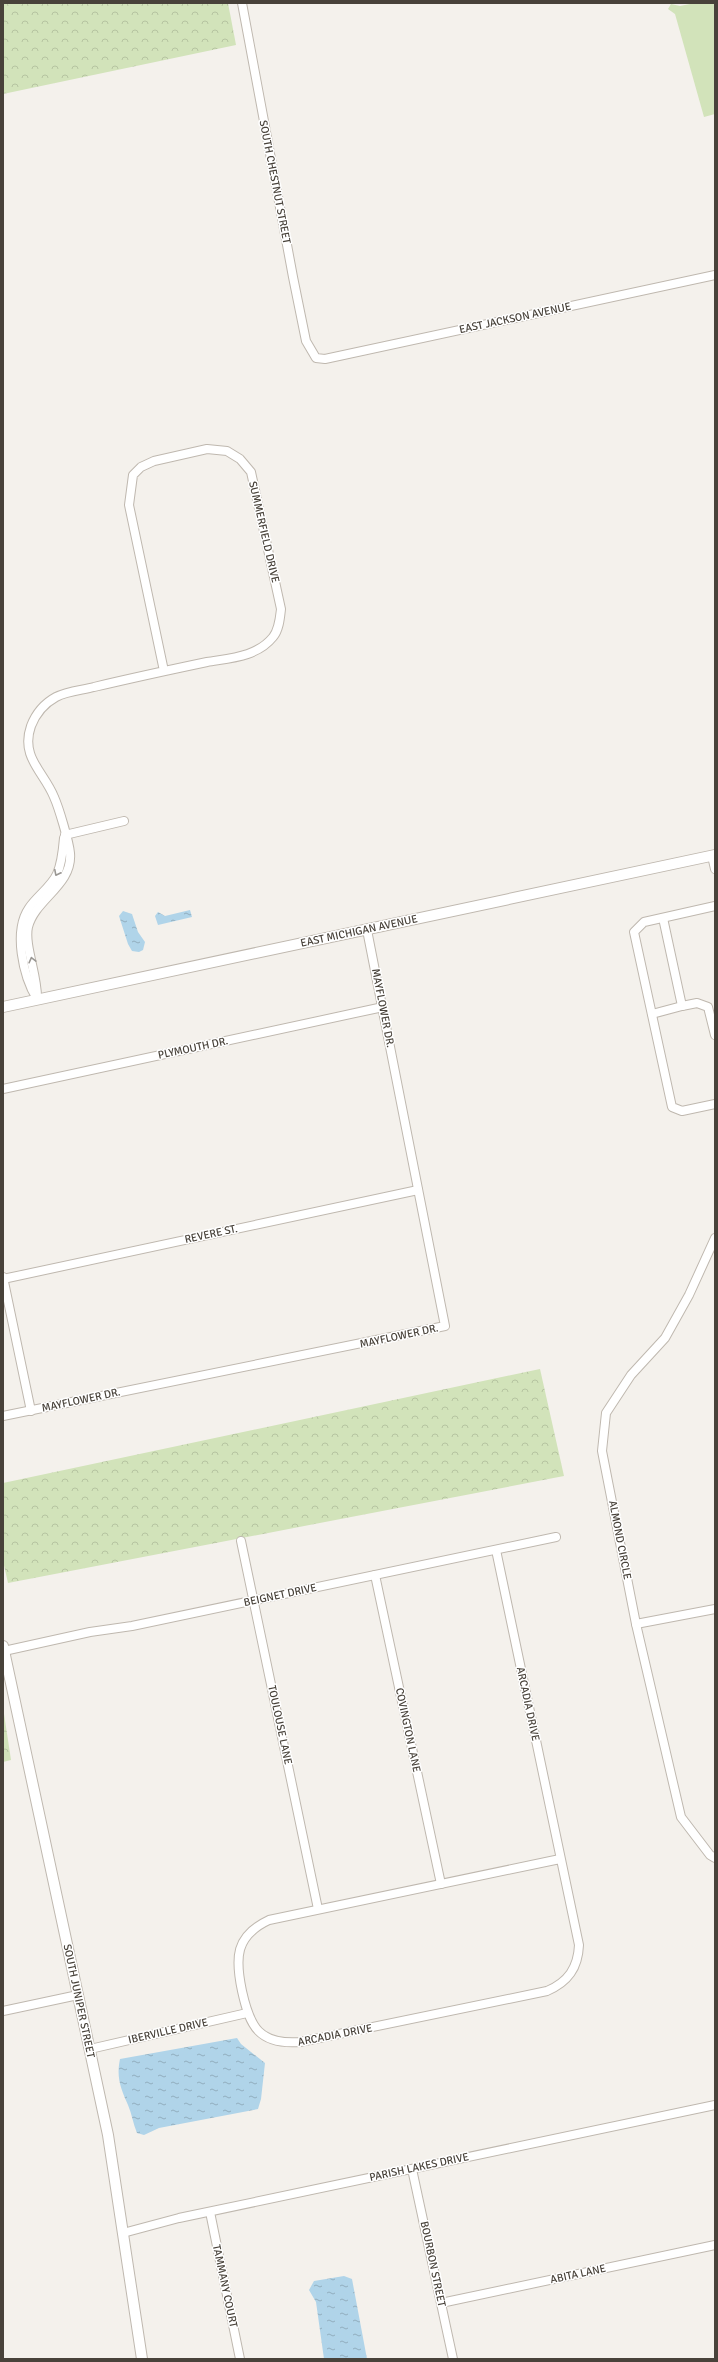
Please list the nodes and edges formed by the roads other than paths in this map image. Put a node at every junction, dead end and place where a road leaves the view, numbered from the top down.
1 (242, 3) edge
2 (715, 275) edge
3 (316, 358) joint
4 (164, 671) junction
5 (124, 821) dead end
6 (65, 835) junction
7 (714, 856) edge
8 (715, 869) edge
9 (715, 906) edge
10 (663, 918) junction
11 (367, 930) junction
12 (37, 999) junction
13 (3, 1006) edge
14 (682, 1006) junction
15 (382, 1007) junction
16 (652, 1014) junction
17 (715, 1035) edge
18 (3, 1089) edge
19 (715, 1104) edge
20 (418, 1190) junction
21 (715, 1238) edge
22 (3, 1278) edge
23 (31, 1411) junction
24 (3, 1416) edge
25 (556, 1537) dead end
26 (241, 1540) dead end
27 (496, 1550) junction
28 (375, 1575) junction
29 (254, 1601) junction
30 (715, 1609) edge
31 (636, 1624) junction
32 (4, 1648) edge
33 (715, 1858) edge
34 (560, 1859) junction
35 (441, 1884) junction
36 (318, 1909) junction
37 (78, 1995) junction
38 (3, 2011) edge
39 (247, 2013) junction
40 (90, 2049) junction
41 (715, 2105) edge
42 (412, 2169) junction
43 (210, 2212) junction
44 (124, 2233) junction
45 (715, 2245) edge
46 (441, 2303) junction
47 (142, 2359) edge
48 (240, 2359) edge
49 (454, 2359) edge

1 - 3 street, SOUTH CHESTNUT STREET
2 - 3 street, EAST JACKSON AVENUE
4 - 4 street, SUMMERFIELD DRIVE
4 - 6 street, SUMMERFIELD DRIVE
5 - 6 street
6 - 12 street, SUMMERFIELD DRIVE
7 - 8 street
7 - 11 street, EAST MICHIGAN AVENUE
9 - 10 street
10 - 14 street
10 - 16 street
11 - 12 street, EAST MICHIGAN AVENUE
11 - 15 street, MAYFLOWER DR.
12 - 13 street, EAST MICHIGAN AVENUE
14 - 16 street
14 - 17 street
15 - 18 street, PLYMOUTH DR.
15 - 20 street, MAYFLOWER DR.
16 - 19 street
20 - 22 street, REVERE ST.
20 - 23 street, MAYFLOWER DR.
21 - 31 street, ALMOND CIRCLE
22 - 23 street
23 - 24 street, MAYFLOWER DR.
25 - 27 street, BEIGNET DRIVE
26 - 29 street, TOULOUSE LANE
27 - 28 street, BEIGNET DRIVE
27 - 34 street, ARCADIA DRIVE
28 - 29 street, BEIGNET DRIVE
28 - 35 street, COVINGTON LANE
29 - 32 street, BEIGNET DRIVE
29 - 36 street, TOULOUSE LANE
30 - 31 street
31 - 33 street, ALMOND CIRCLE
32 - 37 street, SOUTH JUNIPER STREET
34 - 35 street, ARCADIA DRIVE
34 - 39 street, ARCADIA DRIVE
35 - 36 street, ARCADIA DRIVE
36 - 39 street, ARCADIA DRIVE
37 - 38 street
37 - 40 street, SOUTH JUNIPER STREET
39 - 40 street, IBERVILLE DRIVE
40 - 44 street, SOUTH JUNIPER STREET
41 - 42 street, PARISH LAKES DRIVE
42 - 43 street, PARISH LAKES DRIVE
42 - 46 street, BOURBON STREET
43 - 44 street, PARISH LAKES DRIVE
43 - 48 street, TAMMANY COURT
44 - 47 street, SOUTH JUNIPER STREET
45 - 46 street, ABITA LANE
46 - 49 street, BOURBON STREET

